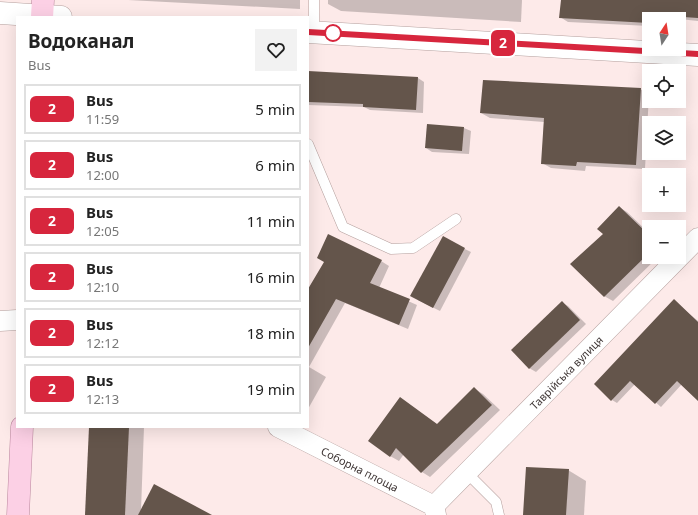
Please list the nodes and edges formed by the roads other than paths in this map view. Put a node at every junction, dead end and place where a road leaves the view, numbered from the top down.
1 (314, 0) edge
2 (47, 12) edge
3 (0, 13) edge
4 (311, 32) edge
5 (698, 54) edge
6 (309, 146) edge
7 (456, 219) dead end
8 (698, 238) edge
9 (0, 320) edge
10 (16, 320) edge
11 (22, 428) edge
12 (280, 428) edge
13 (467, 473) junction
14 (435, 511) edge
15 (18, 515) edge
16 (499, 515) edge

1 - 4 lane
2 - 3 street
4 - 5 street
6 - 7 lane
8 - 13 street, Таврійська вулиця
9 - 10 street
11 - 15 main road
12 - 14 street, Соборна площа
13 - 14 street, Таврійська вулиця
13 - 16 lane

